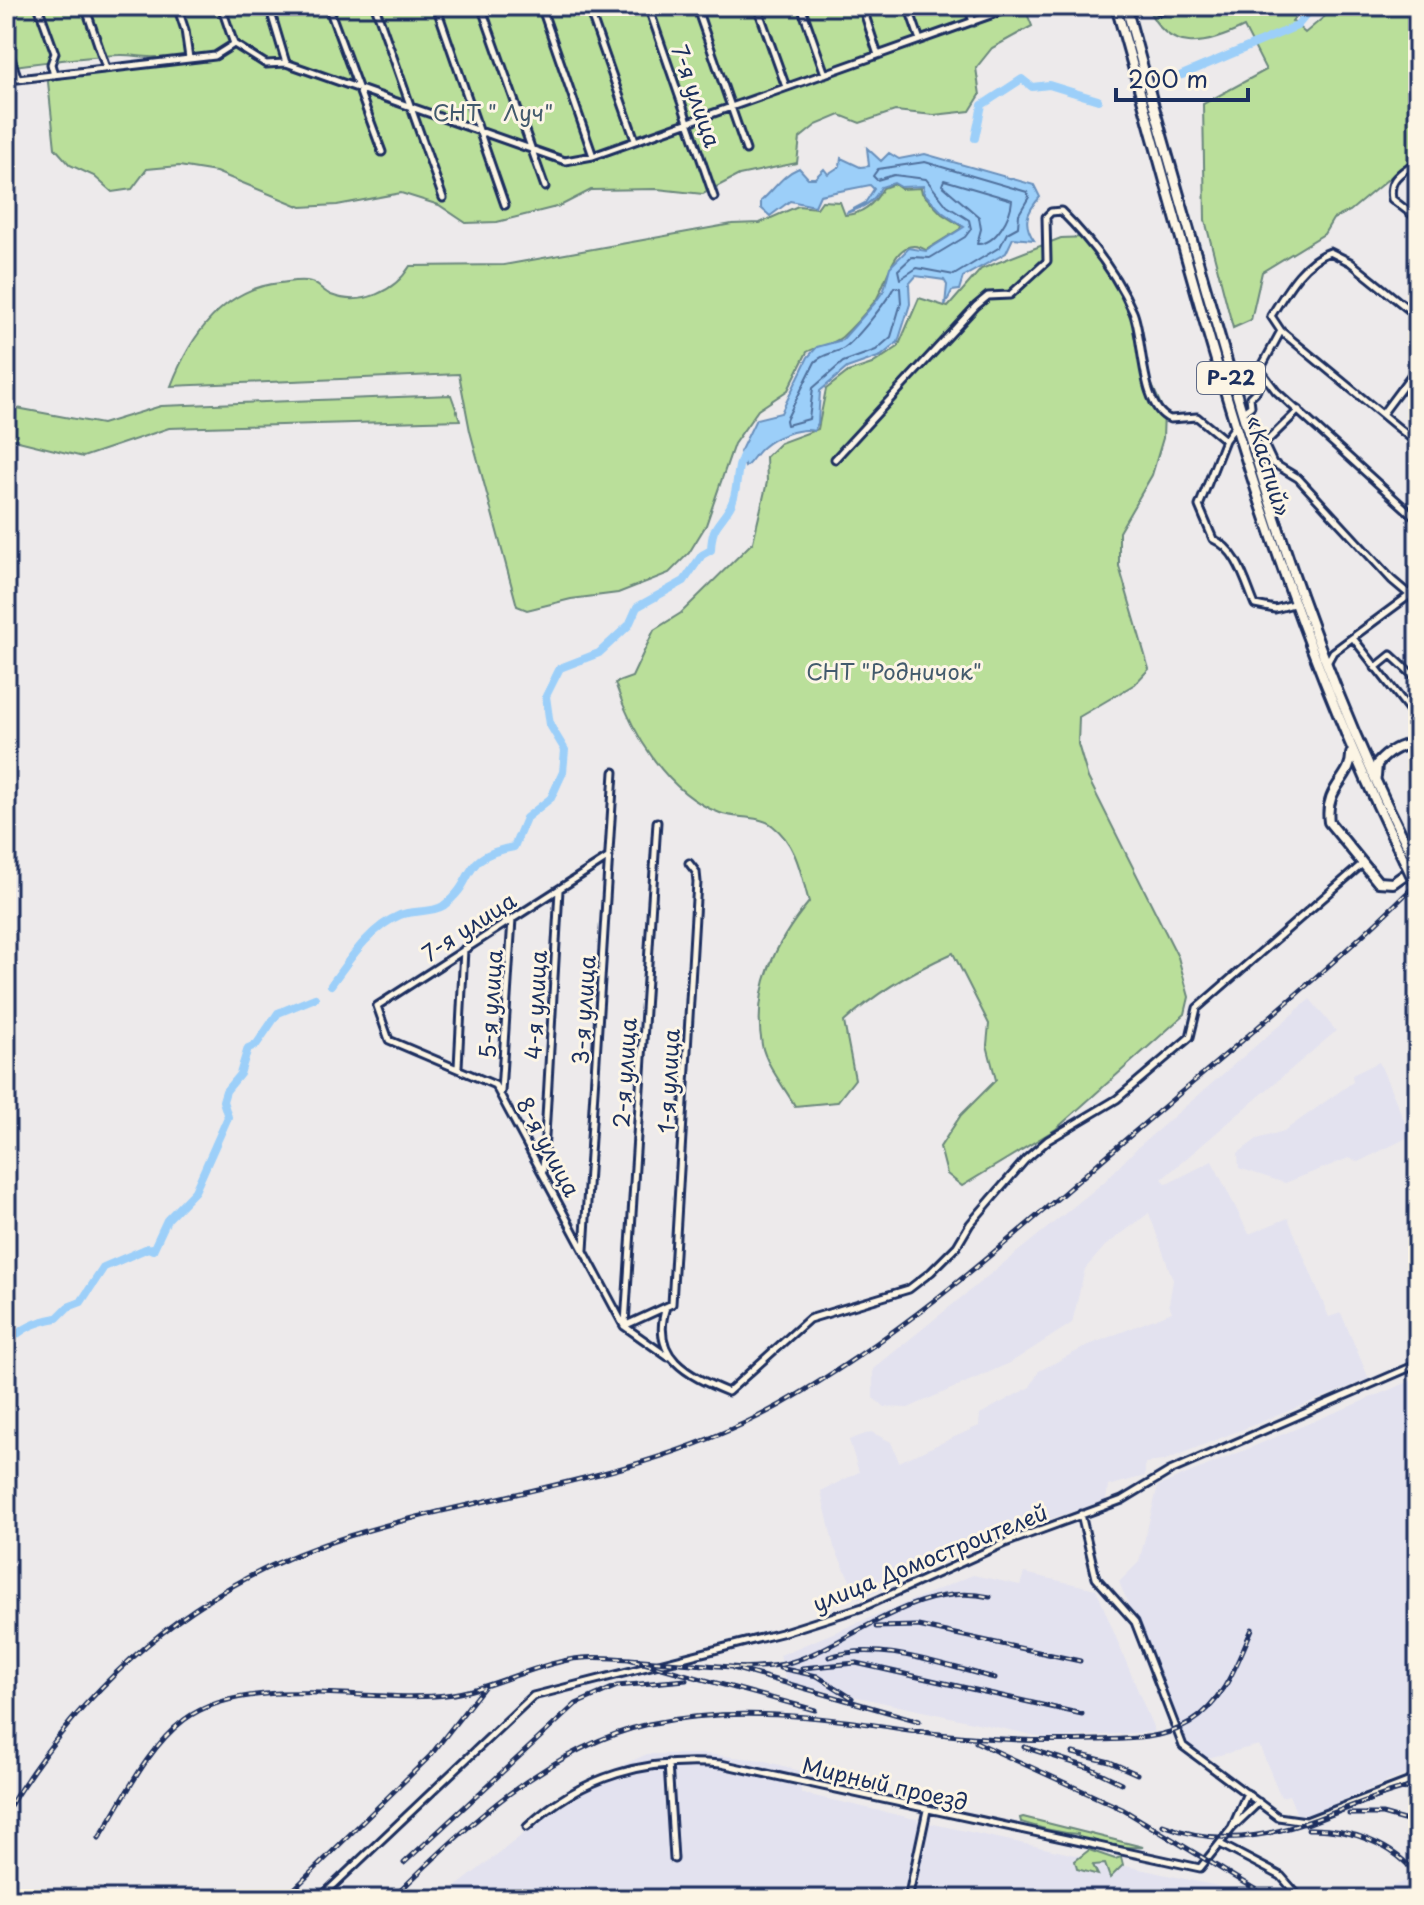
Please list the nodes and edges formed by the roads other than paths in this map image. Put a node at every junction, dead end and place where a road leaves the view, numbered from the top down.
1 (38, 6) edge
2 (85, 6) edge
3 (177, 6) edge
4 (221, 6) edge
5 (269, 6) edge
6 (328, 6) edge
7 (375, 6) edge
8 (436, 6) edge
9 (481, 6) edge
10 (541, 6) edge
11 (588, 6) edge
12 (648, 6) edge
13 (696, 6) edge
14 (757, 6) edge
15 (801, 6) edge
16 (862, 6) edge
17 (908, 6) edge
18 (968, 6) edge
19 (1016, 6) edge
20 (1116, 6) edge
21 (1126, 6) edge
22 (1150, 6) edge
23 (1177, 6) edge
24 (973, 22) junction
25 (920, 40) junction
26 (6, 44) edge
27 (234, 44) junction
28 (878, 55) junction
29 (189, 58) junction
30 (286, 63) junction
31 (106, 68) junction
32 (825, 74) junction
33 (54, 75) junction
34 (786, 87) junction
35 (357, 88) junction
36 (410, 106) junction
37 (731, 107) junction
38 (688, 122) junction
39 (478, 130) junction
40 (635, 140) junction
41 (531, 150) junction
42 (746, 150) dead end
43 (382, 152) dead end
44 (593, 156) junction
45 (1418, 171) edge
46 (545, 187) dead end
47 (714, 197) dead end
48 (443, 198) dead end
49 (505, 205) dead end
50 (1418, 219) edge
51 (1418, 317) edge
52 (1281, 331) junction
53 (1418, 366) edge
54 (1261, 371) junction
55 (1299, 410) junction
56 (1383, 413) junction
57 (1236, 420) junction
58 (1225, 440) junction
59 (1418, 444) edge
60 (835, 459) dead end
61 (1418, 520) edge
62 (1418, 589) edge
63 (1411, 596) junction
64 (1418, 602) edge
65 (1293, 604) junction
66 (1353, 638) junction
67 (1320, 647) junction
68 (1333, 652) junction
69 (1326, 665) junction
70 (1375, 668) junction
71 (1418, 680) edge
72 (1418, 721) edge
73 (1418, 734) edge
74 (1354, 744) junction
75 (1404, 744) junction
76 (1418, 746) edge
77 (1390, 752) junction
78 (614, 772) dead end
79 (1342, 776) junction
80 (1378, 790) junction
81 (1374, 799) junction
82 (657, 822) dead end
83 (609, 857) junction
84 (1408, 857) junction
85 (689, 863) dead end
86 (1361, 865) junction
87 (1418, 866) edge
88 (559, 889) junction
89 (1418, 889) edge
90 (513, 918) junction
91 (464, 948) junction
92 (389, 1040) joint
93 (458, 1067) junction
94 (501, 1093) junction
95 (543, 1171) junction
96 (584, 1251) junction
97 (669, 1306) junction
98 (624, 1326) junction
99 (669, 1357) junction
100 (1418, 1364) edge
101 (1081, 1514) junction
102 (668, 1763) junction
103 (1418, 1778) edge
104 (1247, 1793) junction
105 (1259, 1802) junction
106 (927, 1810) junction
107 (527, 1827) dead end
108 (1232, 1828) junction
109 (1222, 1845) junction
110 (674, 1859) dead end
111 (319, 1899) edge
112 (908, 1899) edge
113 (1301, 1899) edge

1 - 33 street
2 - 31 street
3 - 29 street
4 - 27 street
5 - 30 street
6 - 35 street
7 - 36 street
8 - 39 street
9 - 41 street
10 - 44 street
11 - 40 street
12 - 38 street, 7-я улица
13 - 37 street
14 - 34 street
15 - 32 street
16 - 28 street
17 - 25 street
18 - 24 street
19 - 24 street
20 - 57 highway, «Каспий» / Р-22
21 - 57 highway, «Каспий» / Р-22
22 - 23 street
24 - 25 street
25 - 28 street
26 - 33 street
27 - 29 street
27 - 30 street
28 - 32 street
29 - 31 street
30 - 35 street
31 - 33 street
32 - 34 street
34 - 37 street
35 - 36 street
35 - 43 street
36 - 39 street
36 - 48 street
37 - 38 street
37 - 42 street
38 - 40 street
38 - 47 street, 7-я улица
39 - 41 street
39 - 49 street
40 - 44 street
41 - 44 street
41 - 46 street
45 - 50 street
51 - 52 street
52 - 54 street
52 - 56 street
53 - 56 street
54 - 55 street
54 - 57 street
55 - 61 street
55 - 63 street
56 - 59 street
57 - 58 street
57 - 65 highway, «Каспий» / Р-22
57 - 67 highway, «Каспий» / Р-22
58 - 60 street
58 - 65 street
62 - 63 street
63 - 64 street
63 - 66 street
65 - 74 highway, «Каспий» / Р-22
66 - 68 street
66 - 70 street
67 - 68 street
67 - 69 highway, «Каспий» / Р-22
68 - 69 street
69 - 74 highway, «Каспий» / Р-22
70 - 71 street
70 - 72 street
73 - 75 street
74 - 77 highway
74 - 79 highway
74 - 80 highway, Р-22
74 - 81 highway, Р-22
75 - 76 highway
75 - 77 highway
77 - 80 highway
78 - 83 street, 3-я улица
79 - 81 highway
79 - 86 highway
80 - 84 highway, Р-22
81 - 84 highway, Р-22
82 - 98 street, 2-я улица
83 - 88 street, 7-я улица
83 - 96 street, 3-я улица
84 - 87 highway, Р-22, bridge
84 - 89 highway, Р-22, bridge
85 - 97 street, 1-я улица
86 - 87 highway
86 - 99 street
88 - 90 street, 7-я улица
88 - 95 street, 4-я улица
90 - 91 street, 7-я улица
90 - 94 street, 5-я улица
91 - 92 street, 7-я улица
91 - 93 street
92 - 93 street, 8-я улица
93 - 94 street, 8-я улица
94 - 95 street, 8-я улица
95 - 96 street, 8-я улица
96 - 98 street, 8-я улица
97 - 98 street
97 - 99 street, 1-я улица
98 - 99 street
100 - 101 street, улица Домостроителей
101 - 104 street
101 - 111 street, улица Домостроителей
102 - 106 street, Мирный проезд
102 - 107 street, Мирный проезд
102 - 110 street
103 - 105 street
104 - 105 street
104 - 108 street
105 - 108 street
106 - 109 street, Мирный проезд
106 - 112 street
108 - 109 street, Мирный проезд
109 - 113 street

